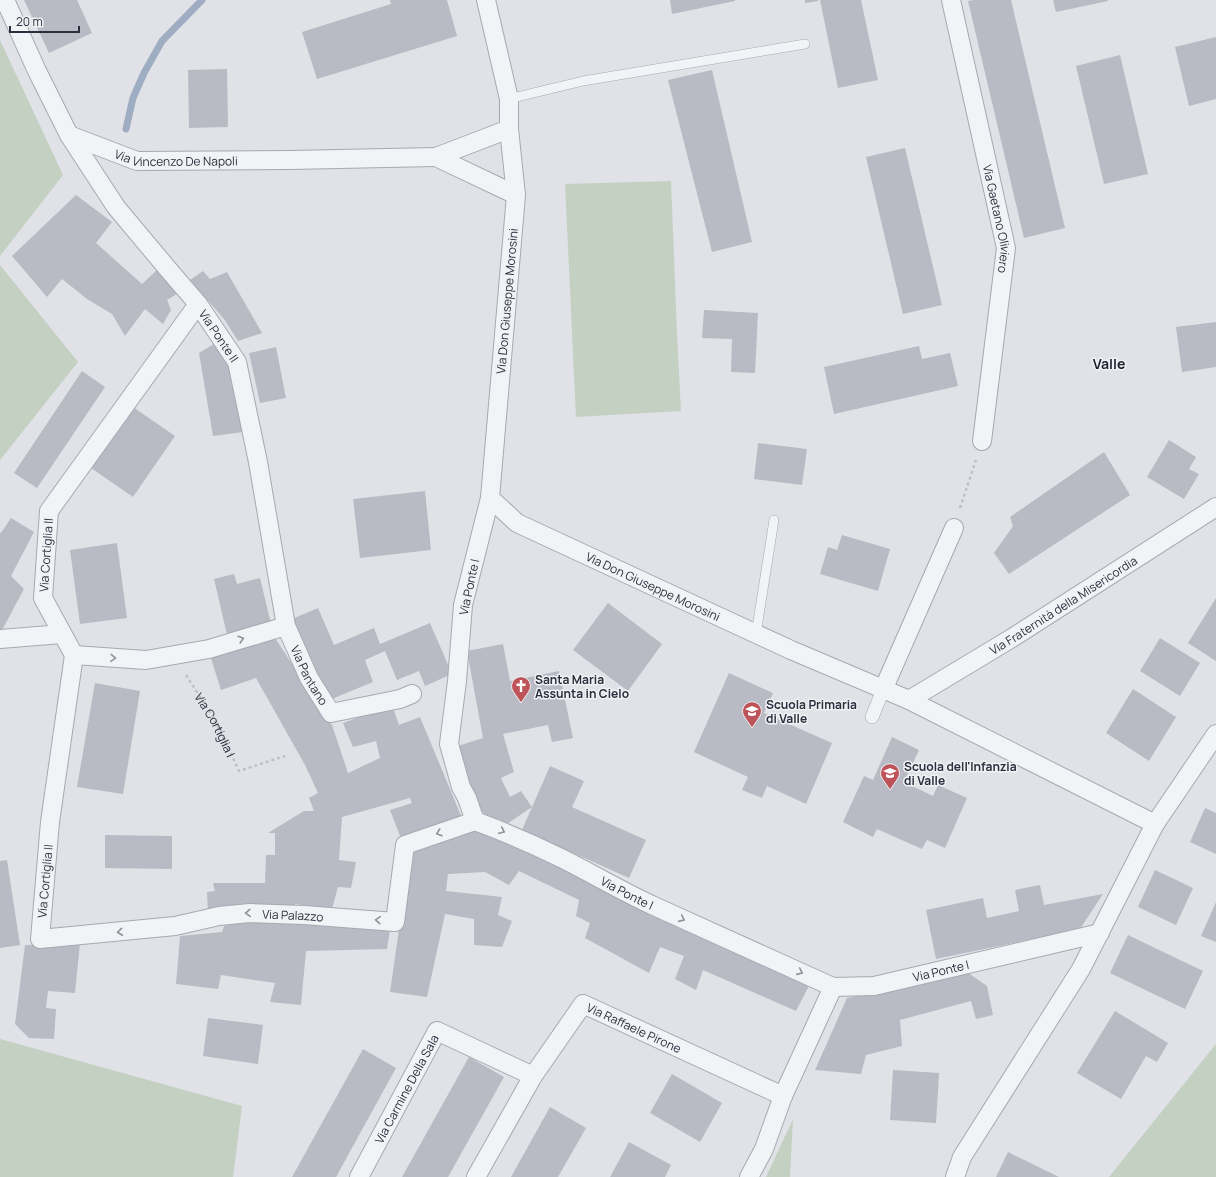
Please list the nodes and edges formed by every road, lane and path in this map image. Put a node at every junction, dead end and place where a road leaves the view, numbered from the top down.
1 (5, 0) edge
2 (486, 0) edge
3 (951, 0) edge
4 (805, 44) dead end
5 (509, 99) junction
6 (509, 129) junction
7 (69, 135) junction
8 (436, 157) junction
9 (516, 195) junction
10 (198, 304) junction
11 (982, 441) dead end
12 (972, 470) dead end
13 (490, 498) junction
14 (1216, 507) edge
15 (774, 520) dead end
16 (954, 528) joint
17 (286, 626) junction
18 (62, 634) junction
19 (756, 634) junction
20 (0, 639) edge
21 (74, 655) junction
22 (180, 672) dead end
23 (883, 690) junction
24 (412, 694) dead end
25 (909, 700) junction
26 (872, 717) dead end
27 (1216, 734) edge
28 (285, 756) dead end
29 (476, 821) junction
30 (1155, 824) junction
31 (1100, 933) junction
32 (40, 939) joint
33 (835, 984) junction
34 (533, 1076) junction
35 (783, 1096) junction
36 (359, 1177) edge
37 (476, 1177) edge
38 (749, 1177) edge
39 (955, 1177) edge

1 - 7 street
2 - 5 street, Via Don Giuseppe Morosini
3 - 11 street, Via Gaetano Oliviero
4 - 5 lane
5 - 6 street, Via Don Giuseppe Morosini
6 - 8 street, Via Vincenzo De Napoli
6 - 9 street, Via Don Giuseppe Morosini
7 - 8 street, Via Vincenzo De Napoli
7 - 10 street, Via Ponte II
8 - 9 street, Via Vincenzo De Napoli
9 - 13 street, Via Don Giuseppe Morosini
10 - 17 street, Via Ponte II
10 - 18 street, Via Cortiglia II
12 - 16 path
13 - 19 street, Via Don Giuseppe Morosini
13 - 29 street, Via Ponte I
14 - 25 street, Via Fraternità della Misericordia
15 - 19 lane
16 - 23 street
21 -> 17 street
17 - 24 street, Via Pantano
18 - 20 street
18 - 21 street, Via Cortiglia II
19 - 23 street, Via Don Giuseppe Morosini
21 - 32 street, Via Cortiglia II
22 - 28 path, Via Cortiglia I
23 - 25 street, Via Don Giuseppe Morosini
23 - 26 street
25 - 30 street, Via Don Giuseppe Morosini
27 - 30 street
29 -> 32 street, Via Palazzo
29 -> 33 street, Via Ponte I
30 - 31 street
31 - 33 street, Via Ponte I
31 - 39 street
33 - 35 street
34 - 35 street, Via Raffaele Pirone
34 - 36 street, Via Carmine Della Sala
34 - 37 street, Via Raffaele Pirone
35 - 38 street

